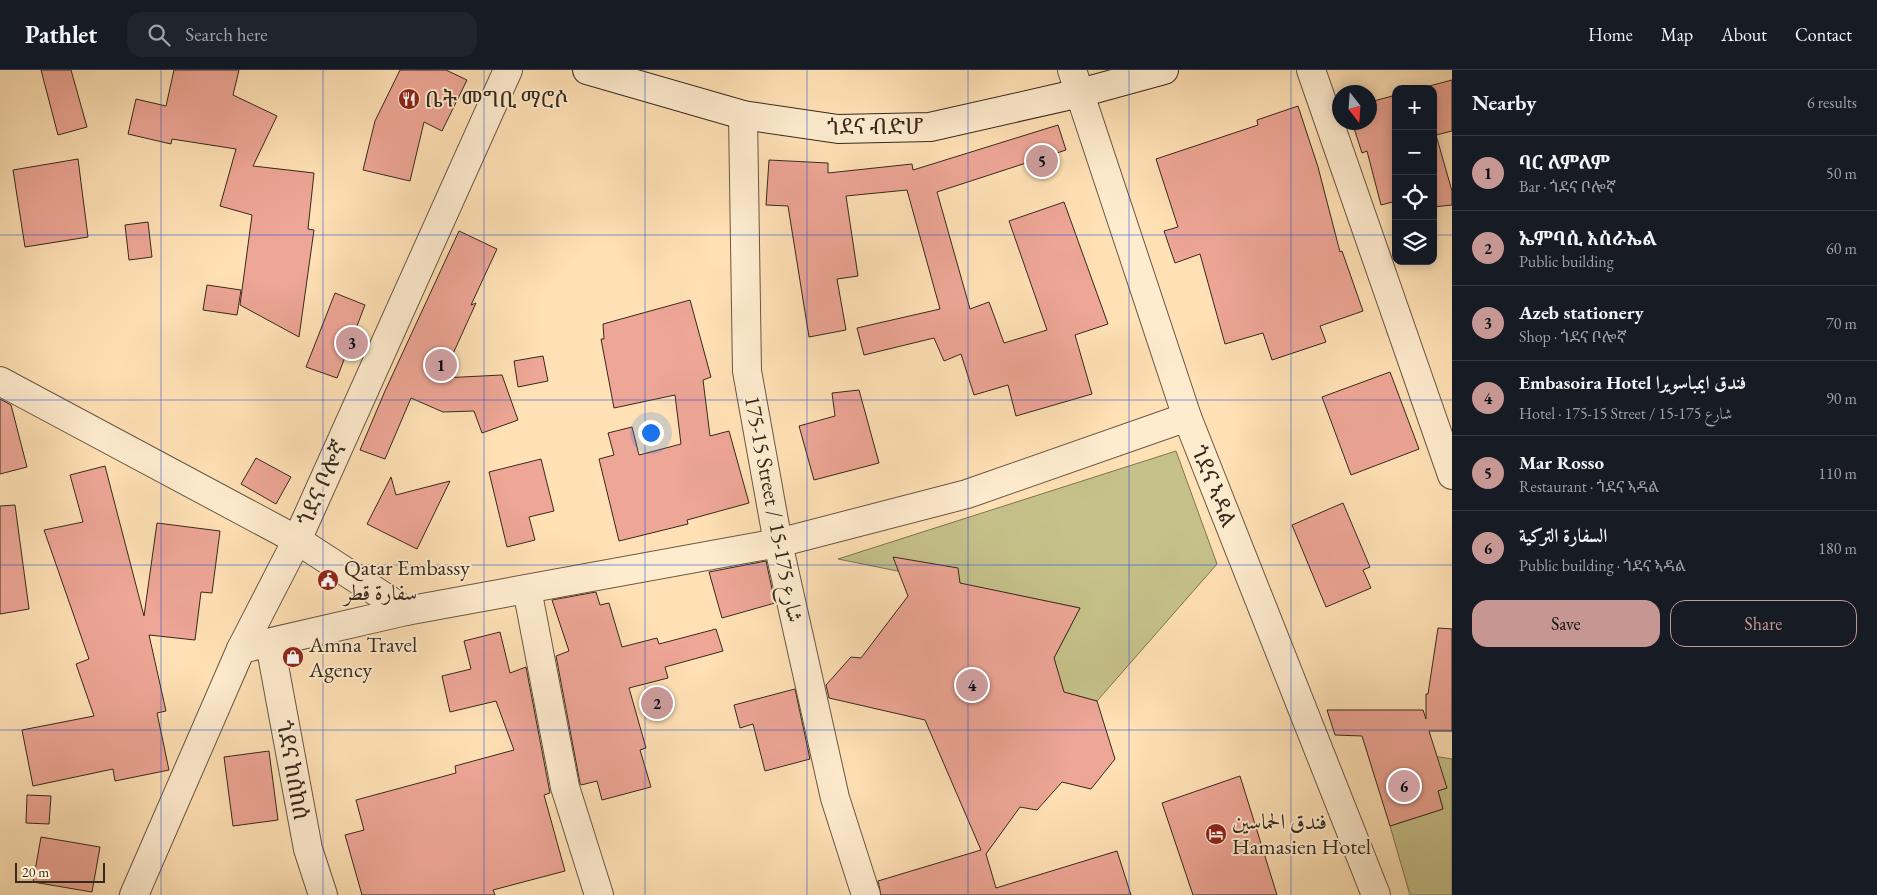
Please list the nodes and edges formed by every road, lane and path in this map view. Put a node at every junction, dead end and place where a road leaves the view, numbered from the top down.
1 (508, 70) edge
2 (586, 70) edge
3 (1164, 70) edge
4 (1311, 70) edge
5 (1076, 82) edge
6 (743, 115) junction
7 (0, 381) edge
8 (1186, 417) junction
9 (1452, 475) edge
10 (297, 540) junction
11 (778, 543) junction
12 (527, 589) junction
13 (406, 610) junction
14 (270, 644) junction
15 (241, 649) junction
16 (134, 895) edge
17 (323, 895) edge
18 (599, 895) edge
19 (866, 895) edge
20 (1376, 895) edge

1 - 10 street, ጎደና ቦሎኛ
2 - 6 street, ጎደና ብድሆ
3 - 5 street, ጎደና ብድሆ
4 - 9 street
5 - 6 street, ጎደና ብድሆ
5 - 8 street, ጎደና ኣዳል
6 - 11 street, 175-15 Street / شارع 175-15
7 - 10 street
8 - 11 street
8 - 20 street, ጎደና ኣዳል
10 - 13 street
10 - 15 street, ጎደና ቦሎኛ
11 - 12 street
11 - 19 street, 175-15 Street / شارع 175-15
12 - 13 street
12 - 18 street
13 - 14 street
14 - 15 street
14 - 17 street, ጎደና ከስከሰ
15 - 16 street, ጎደና ቦሎኛ

